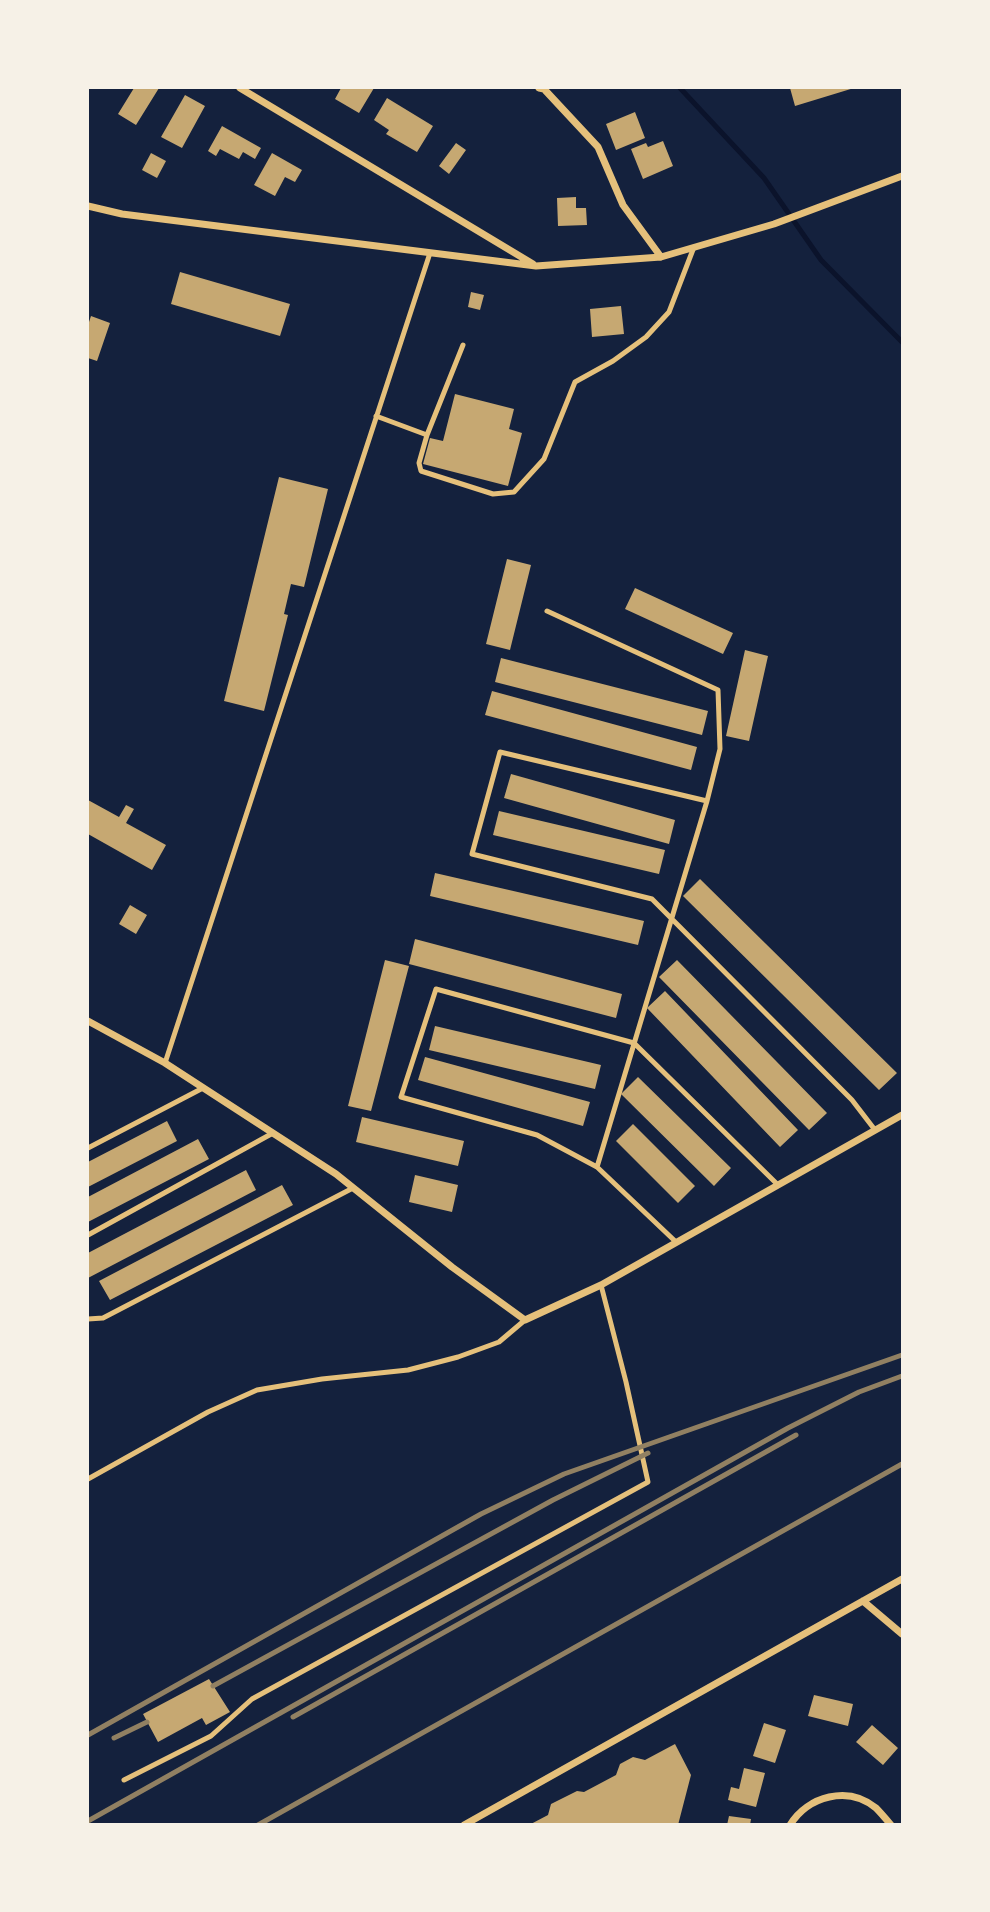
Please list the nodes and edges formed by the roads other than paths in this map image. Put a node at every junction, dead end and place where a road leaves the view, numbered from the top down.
1 (240, 88) edge
2 (539, 88) edge
3 (902, 176) edge
4 (88, 206) edge
5 (694, 247) junction
6 (430, 253) junction
7 (661, 257) junction
8 (536, 266) junction
9 (463, 345) dead end
10 (376, 416) junction
11 (427, 435) junction
12 (547, 611) dead end
13 (707, 802) junction
14 (672, 917) junction
15 (88, 1021) edge
16 (634, 1043) junction
17 (165, 1063) junction
18 (202, 1088) junction
19 (902, 1115) edge
20 (875, 1130) junction
21 (273, 1133) junction
22 (88, 1148) edge
23 (597, 1167) junction
24 (778, 1184) junction
25 (353, 1188) junction
26 (88, 1235) edge
27 (676, 1242) junction
28 (601, 1285) junction
29 (88, 1318) edge
30 (525, 1320) junction
31 (88, 1479) edge
32 (902, 1579) edge
33 (863, 1601) junction
34 (902, 1634) edge
35 (124, 1780) dead end
36 (464, 1825) edge
37 (790, 1825) edge
38 (891, 1825) edge

1 - 8 street
2 - 7 street
3 - 5 street
4 - 6 street
5 - 7 street
5 - 11 lane
6 - 8 street
6 - 10 lane
7 - 8 street
9 - 11 lane
10 - 11 lane
10 - 17 lane
12 - 13 lane
13 - 14 lane
13 - 14 lane
14 - 16 lane
14 - 20 lane
15 - 17 street
16 - 23 lane
16 - 23 lane
16 - 24 lane
17 - 18 street
18 - 21 street
18 - 22 lane
19 - 20 street
20 - 24 street
21 - 25 street
21 - 26 lane
23 - 27 lane
24 - 27 street
25 - 29 lane
25 - 30 street
27 - 28 street
28 - 30 street
28 - 35 lane
30 - 31 lane
32 - 33 street
33 - 34 street
33 - 36 street
37 - 38 street

